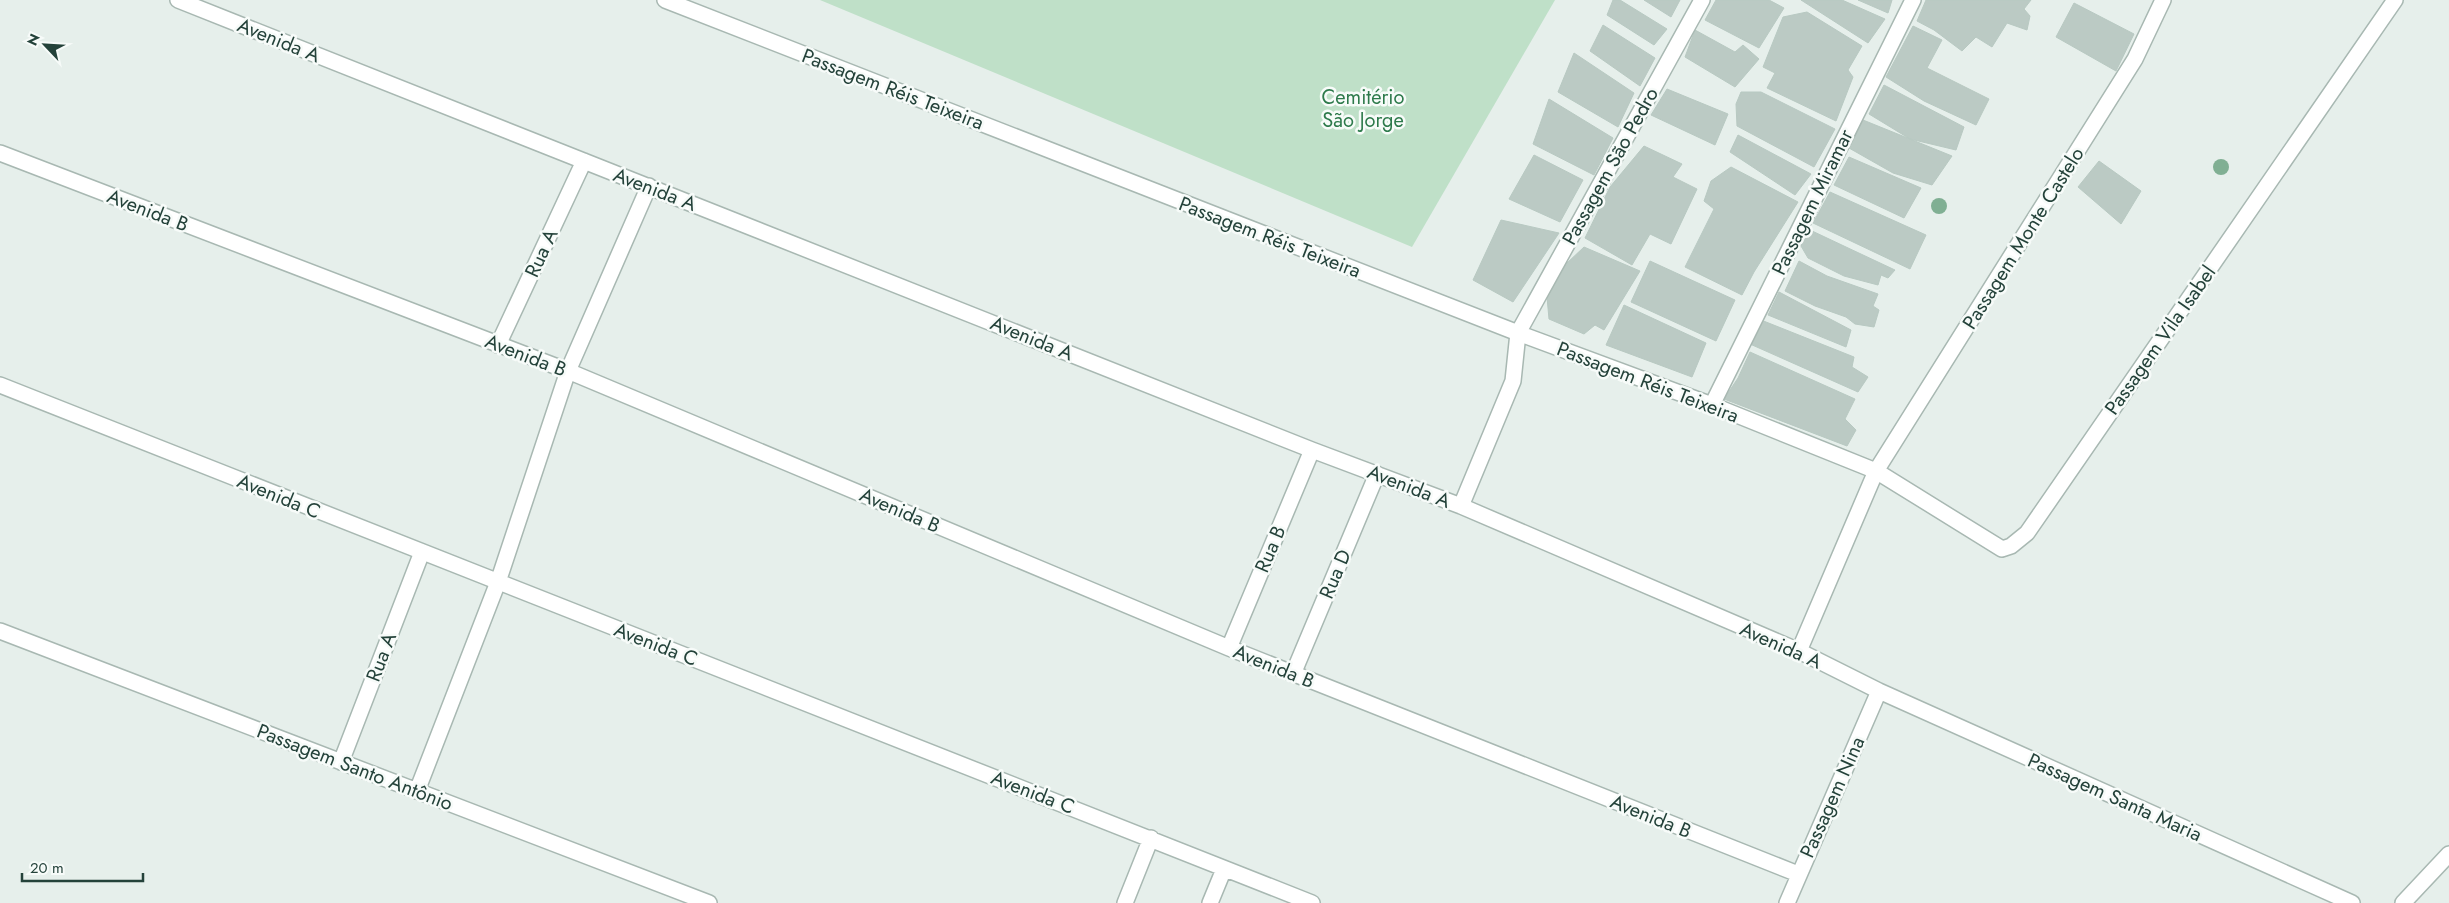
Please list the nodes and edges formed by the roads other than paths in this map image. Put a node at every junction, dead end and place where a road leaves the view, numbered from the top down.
1 (178, 0) edge
2 (665, 0) edge
3 (1702, 0) edge
4 (1913, 0) edge
5 (2163, 0) edge
6 (2395, 0) edge
7 (0, 153) edge
8 (584, 161) junction
9 (649, 186) junction
10 (1518, 333) junction
11 (498, 344) junction
12 (568, 371) junction
13 (0, 385) edge
14 (1712, 405) junction
15 (1312, 450) junction
16 (1876, 471) junction
17 (1377, 474) junction
18 (1461, 506) junction
19 (422, 552) junction
20 (498, 582) junction
21 (0, 631) edge
22 (1229, 648) junction
23 (1799, 651) junction
24 (1294, 674) junction
25 (1879, 691) junction
26 (341, 762) junction
27 (417, 791) junction
28 (1151, 838) junction
29 (2449, 854) edge
30 (1224, 869) junction
31 (1798, 874) junction
32 (709, 903) edge
33 (1125, 903) edge
34 (1210, 903) edge
35 (1312, 903) edge
36 (1787, 903) edge
37 (2352, 903) edge
38 (2404, 903) edge

1 - 8 street, Avenida A
2 - 10 street, Passagem Réis Teixeira
3 - 10 street, Passagem São Pedro
4 - 14 street, Passagem Miramar
5 - 16 street, Passagem Monte Castelo
6 - 16 street, Passagem Vila Isabel
7 - 11 street, Avenida B
8 - 9 street, Avenida A
8 - 11 street, Rua A
9 - 12 street
9 - 15 street, Avenida A
10 - 14 street, Passagem Réis Teixeira
10 - 18 street
11 - 12 street, Avenida B
12 - 20 street
12 - 22 street, Avenida B
13 - 19 street, Avenida C
14 - 16 street, Passagem Réis Teixeira
15 - 17 street, Avenida A
15 - 22 street, Rua B
16 - 23 street, Passagem Monte Castelo
17 - 18 street, Avenida A
17 - 24 street, Rua D
18 - 23 street, Avenida A
19 - 20 street, Avenida C
19 - 26 street, Rua A
20 - 27 street
20 - 28 street, Avenida C
21 - 26 street, Passagem Santo Antônio
22 - 24 street, Avenida B
23 - 25 street, Avenida A
24 - 31 street, Avenida B
25 - 31 street, Passagem Nina
25 - 37 street, Passagem Santa Maria
26 - 27 street, Passagem Santo Antônio
27 - 32 street, Passagem Santo Antônio
28 - 30 street, Avenida C
28 - 33 street
29 - 38 street
30 - 34 street
30 - 35 street, Avenida C
31 - 36 street, Passagem Nina

